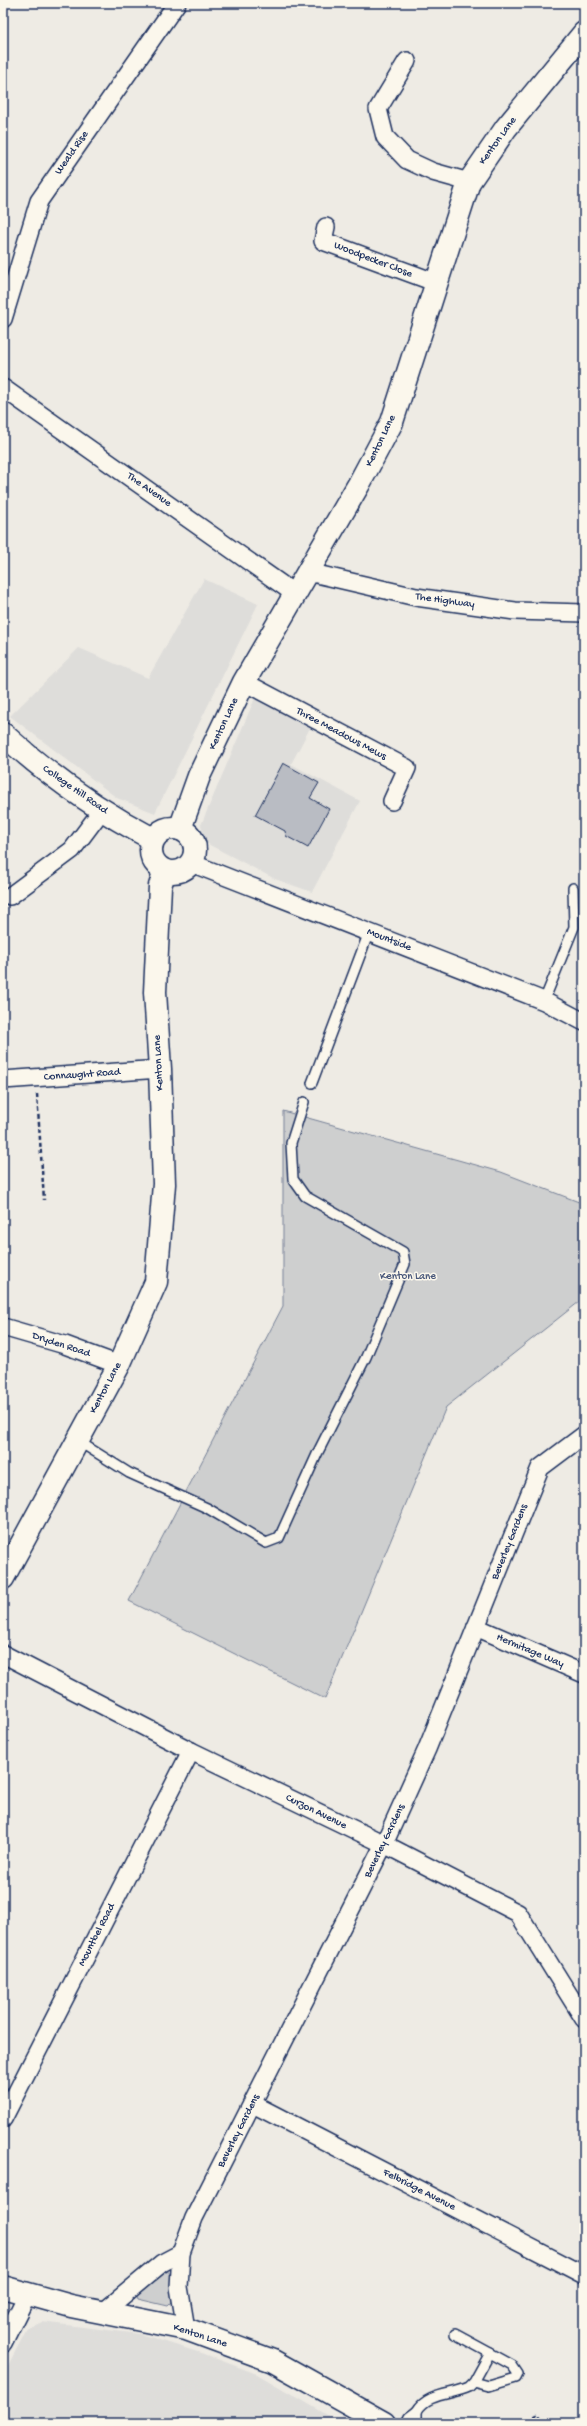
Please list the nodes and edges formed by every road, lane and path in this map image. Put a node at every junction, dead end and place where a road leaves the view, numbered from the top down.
1 (177, 3) edge
2 (584, 33) edge
3 (407, 61) dead end
4 (469, 182) junction
5 (326, 226) dead end
6 (437, 283) junction
7 (3, 319) edge
8 (3, 388) edge
9 (308, 572) junction
10 (295, 594) junction
11 (584, 613) edge
12 (244, 682) junction
13 (3, 734) edge
14 (392, 801) dead end
15 (102, 810) junction
16 (180, 829) junction
17 (153, 838) junction
18 (191, 863) junction
19 (165, 871) junction
20 (573, 888) dead end
21 (6, 895) edge
22 (369, 932) junction
23 (544, 1001) junction
24 (584, 1022) edge
25 (160, 1069) junction
26 (36, 1078) junction
27 (3, 1080) edge
28 (312, 1083) dead end
29 (304, 1102) dead end
30 (44, 1200) dead end
31 (3, 1327) edge
32 (118, 1365) junction
33 (584, 1435) edge
34 (78, 1441) junction
35 (3, 1578) edge
36 (476, 1628) junction
37 (3, 1654) edge
38 (584, 1674) edge
39 (190, 1751) junction
40 (384, 1844) junction
41 (584, 2019) edge
42 (253, 2104) junction
43 (3, 2119) edge
44 (181, 2253) junction
45 (584, 2275) edge
46 (3, 2287) edge
47 (27, 2294) junction
48 (102, 2313) junction
49 (186, 2329) junction
50 (455, 2334) dead end
51 (3, 2343) edge
52 (490, 2353) junction
53 (474, 2382) junction
54 (417, 2411) junction
55 (384, 2423) edge
56 (406, 2423) edge
57 (418, 2423) edge
58 (521, 2423) edge
59 (545, 2423) edge

1 - 7 street, Weald Rise
2 - 4 street, Kenton Lane
3 - 4 street
4 - 6 street, Kenton Lane
5 - 6 street, Woodpecker Close
6 - 9 street, Kenton Lane
8 - 10 street, The Avenue
9 - 10 street, Kenton Lane
9 - 11 street, The Highway
10 - 12 street, Kenton Lane
12 - 14 street, Three Meadows Mews
12 - 16 street, Kenton Lane
13 - 15 street, College Hill Road
15 - 17 street, College Hill Road
15 - 21 street
16 - 17 street
16 - 18 street
17 - 19 street
18 - 19 street
18 - 22 street, Mountside
19 - 25 street, Kenton Lane
20 - 23 lane
22 - 23 street, Mountside
22 - 28 lane
23 - 24 street, Mountside
25 - 26 street, Connaught Road
25 - 32 street, Kenton Lane
26 - 27 street, Connaught Road
26 - 30 path
29 - 34 lane
31 - 32 street, Dryden Road
32 - 34 street, Kenton Lane
33 - 36 street, Beverley Gardens
34 - 35 street, Kenton Lane
36 - 38 street, Hermitage Way
36 - 40 street, Beverley Gardens
37 - 39 street, Curzon Avenue
39 - 40 street, Curzon Avenue
39 - 43 street, Mountbel Road
40 - 41 street, Curzon Avenue
40 - 42 street, Beverley Gardens
42 - 44 street, Beverley Gardens
42 - 45 street, Felbridge Avenue
44 - 48 street
44 - 49 street, Beverley Gardens
46 - 47 street, Kenton Lane
47 - 48 street, Kenton Lane
47 - 51 street
48 - 49 street, Kenton Lane
49 - 55 street, Kenton Lane
50 - 52 lane
52 - 53 lane
52 - 53 lane
53 - 54 lane
54 - 56 lane
54 - 57 lane
58 - 59 path

